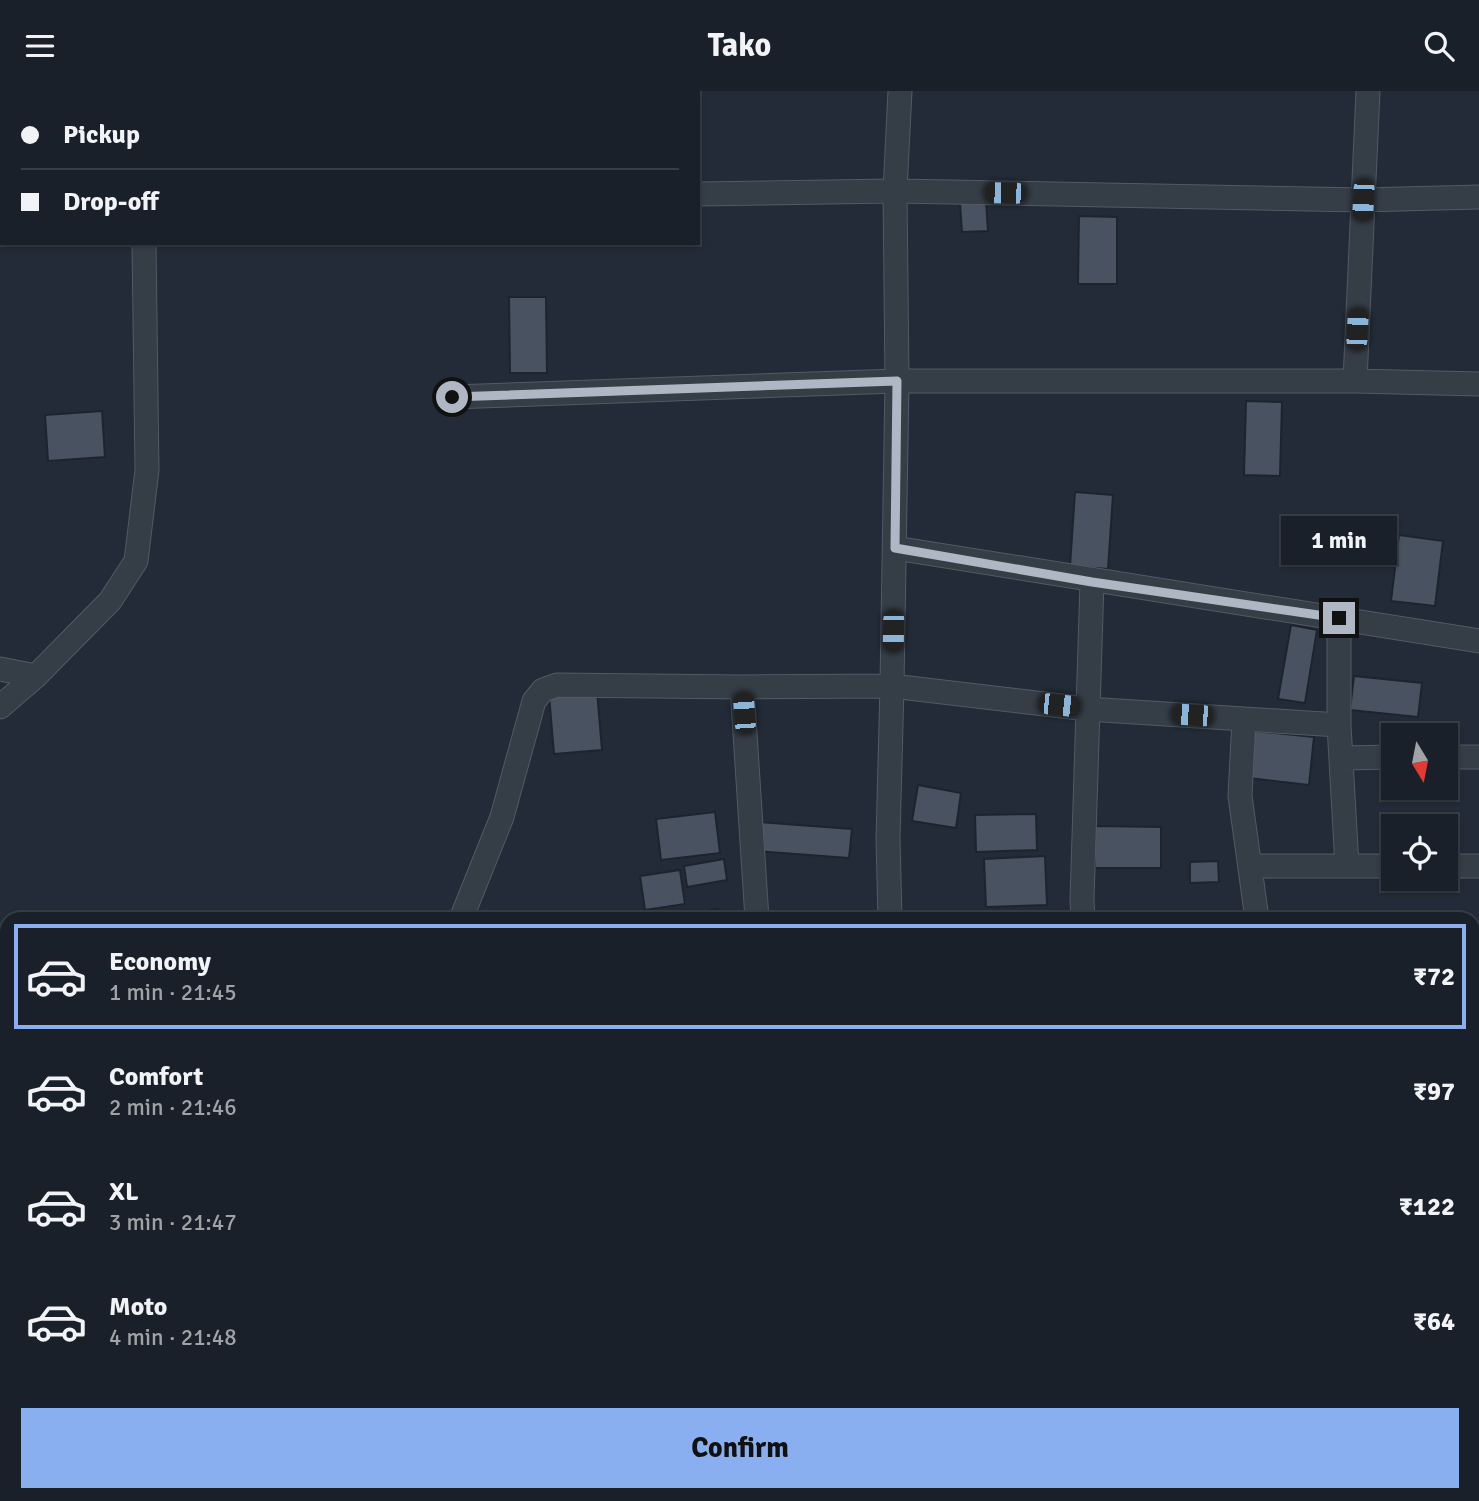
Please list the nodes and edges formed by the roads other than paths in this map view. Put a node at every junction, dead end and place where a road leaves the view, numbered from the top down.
1 (900, 91) edge
2 (1368, 91) edge
3 (895, 191) junction
4 (700, 194) edge
5 (1479, 197) edge
6 (1363, 200) junction
7 (144, 245) edge
8 (897, 381) junction
9 (1354, 381) junction
10 (1479, 384) edge
11 (452, 397) dead end
12 (895, 548) junction
13 (1092, 582) junction
14 (1339, 618) junction
15 (1479, 641) edge
16 (0, 669) edge
17 (36, 676) junction
18 (892, 686) junction
19 (742, 687) junction
20 (0, 707) edge
21 (1087, 709) junction
22 (1244, 719) junction
23 (1339, 725) junction
24 (1381, 757) edge
25 (1458, 757) edge
26 (1479, 757) edge
27 (1341, 758) junction
28 (1250, 866) junction
29 (1347, 866) junction
30 (1381, 866) edge
31 (1458, 866) edge
32 (1479, 866) edge
33 (464, 912) edge
34 (757, 912) edge
35 (890, 912) edge
36 (1083, 912) edge
37 (1256, 912) edge

1 - 3 street
2 - 6 street
3 - 4 street
3 - 6 street
3 - 8 street
5 - 6 street
6 - 9 street
7 - 17 street
8 - 9 street
8 - 11 street
8 - 12 street
9 - 10 street
12 - 13 street
12 - 18 street
13 - 14 street
13 - 21 street
14 - 15 street
14 - 23 street
16 - 17 street
17 - 20 street
18 - 19 street
18 - 21 street
18 - 35 street
19 - 33 street
19 - 34 street
21 - 22 street
21 - 36 street
22 - 23 street
22 - 28 street
23 - 27 street
24 - 27 street
25 - 26 street
27 - 29 street
28 - 29 street
28 - 37 street
29 - 30 street
31 - 32 street

